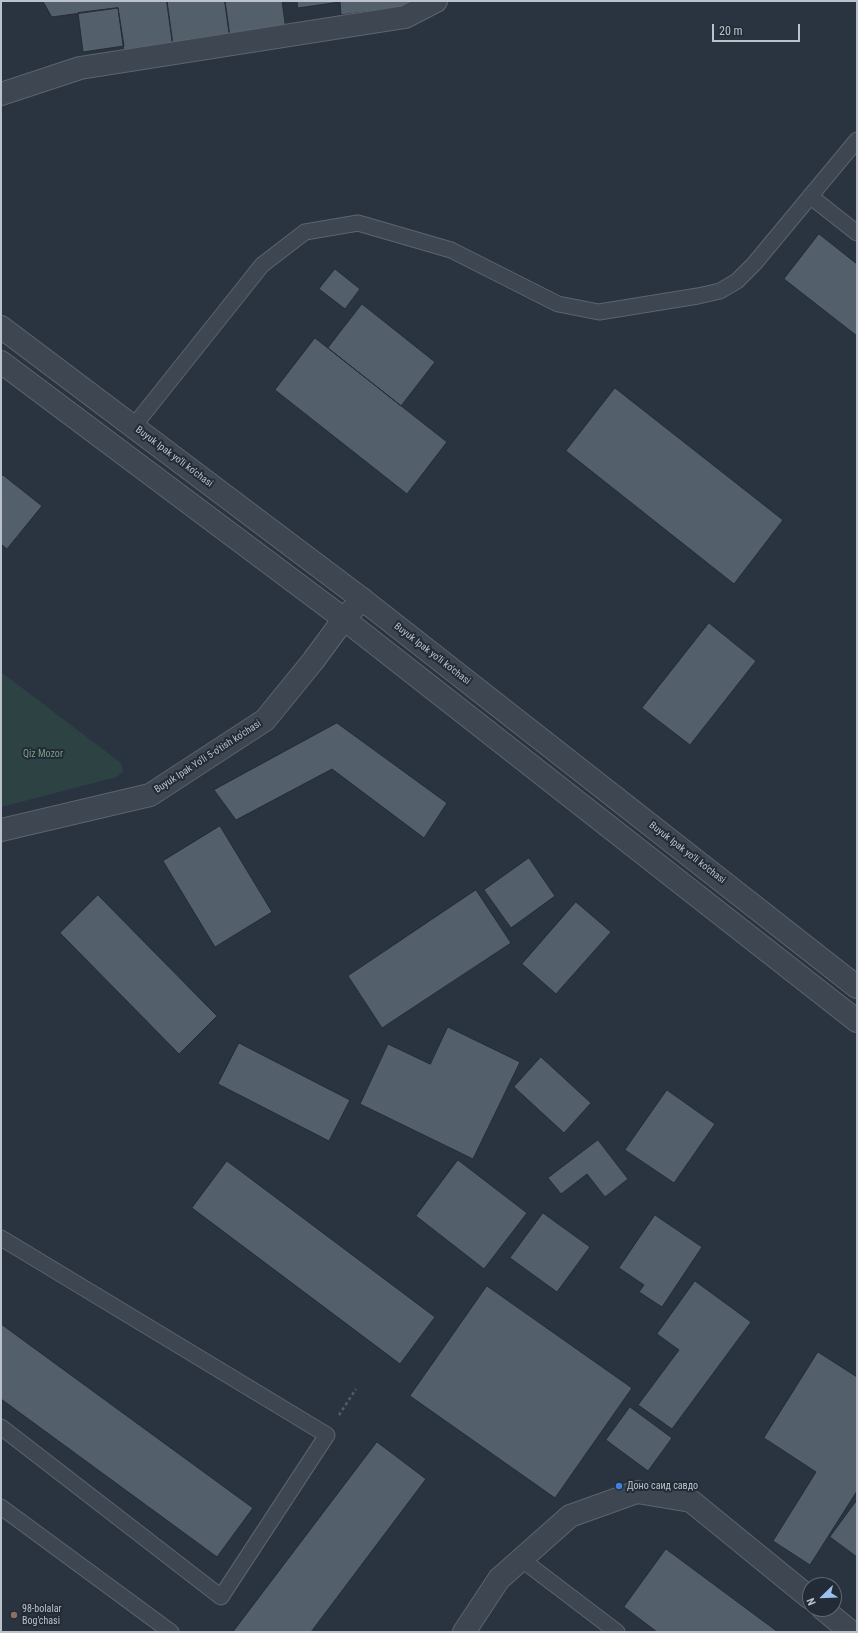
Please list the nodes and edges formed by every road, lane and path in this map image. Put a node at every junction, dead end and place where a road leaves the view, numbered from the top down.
1 (432, 2) edge
2 (1, 94) edge
3 (857, 140) edge
4 (810, 196) junction
5 (857, 233) edge
6 (1, 327) edge
7 (1, 362) edge
8 (133, 427) junction
9 (362, 599) junction
10 (344, 619) junction
11 (1, 830) edge
12 (857, 987) edge
13 (857, 1021) edge
14 (1, 1238) edge
15 (356, 1389) dead end
16 (1, 1427) edge
17 (327, 1435) junction
18 (1, 1507) edge
19 (521, 1560) junction
20 (802, 1591) edge
21 (833, 1617) edge
22 (171, 1632) edge
23 (464, 1632) edge
24 (618, 1632) edge
25 (851, 1632) edge

1 - 2 street
3 - 4 lane
4 - 5 lane
4 - 8 lane
6 - 8 street, Buyuk Ipak yo'li ko'chasi
7 - 10 street
8 - 9 street, Buyuk Ipak yo'li ko'chasi
9 - 10 street, Buyuk Ipak Yo'li 5-o'tish ko'chasi
9 - 12 street, Buyuk Ipak yo'li ko'chasi
10 - 11 street, Buyuk Ipak Yo'li 5-o'tish ko'chasi
10 - 13 street
14 - 17 lane
15 - 17 path
16 - 17 lane
18 - 22 lane
19 - 20 street
19 - 23 street
19 - 24 lane
21 - 25 street

